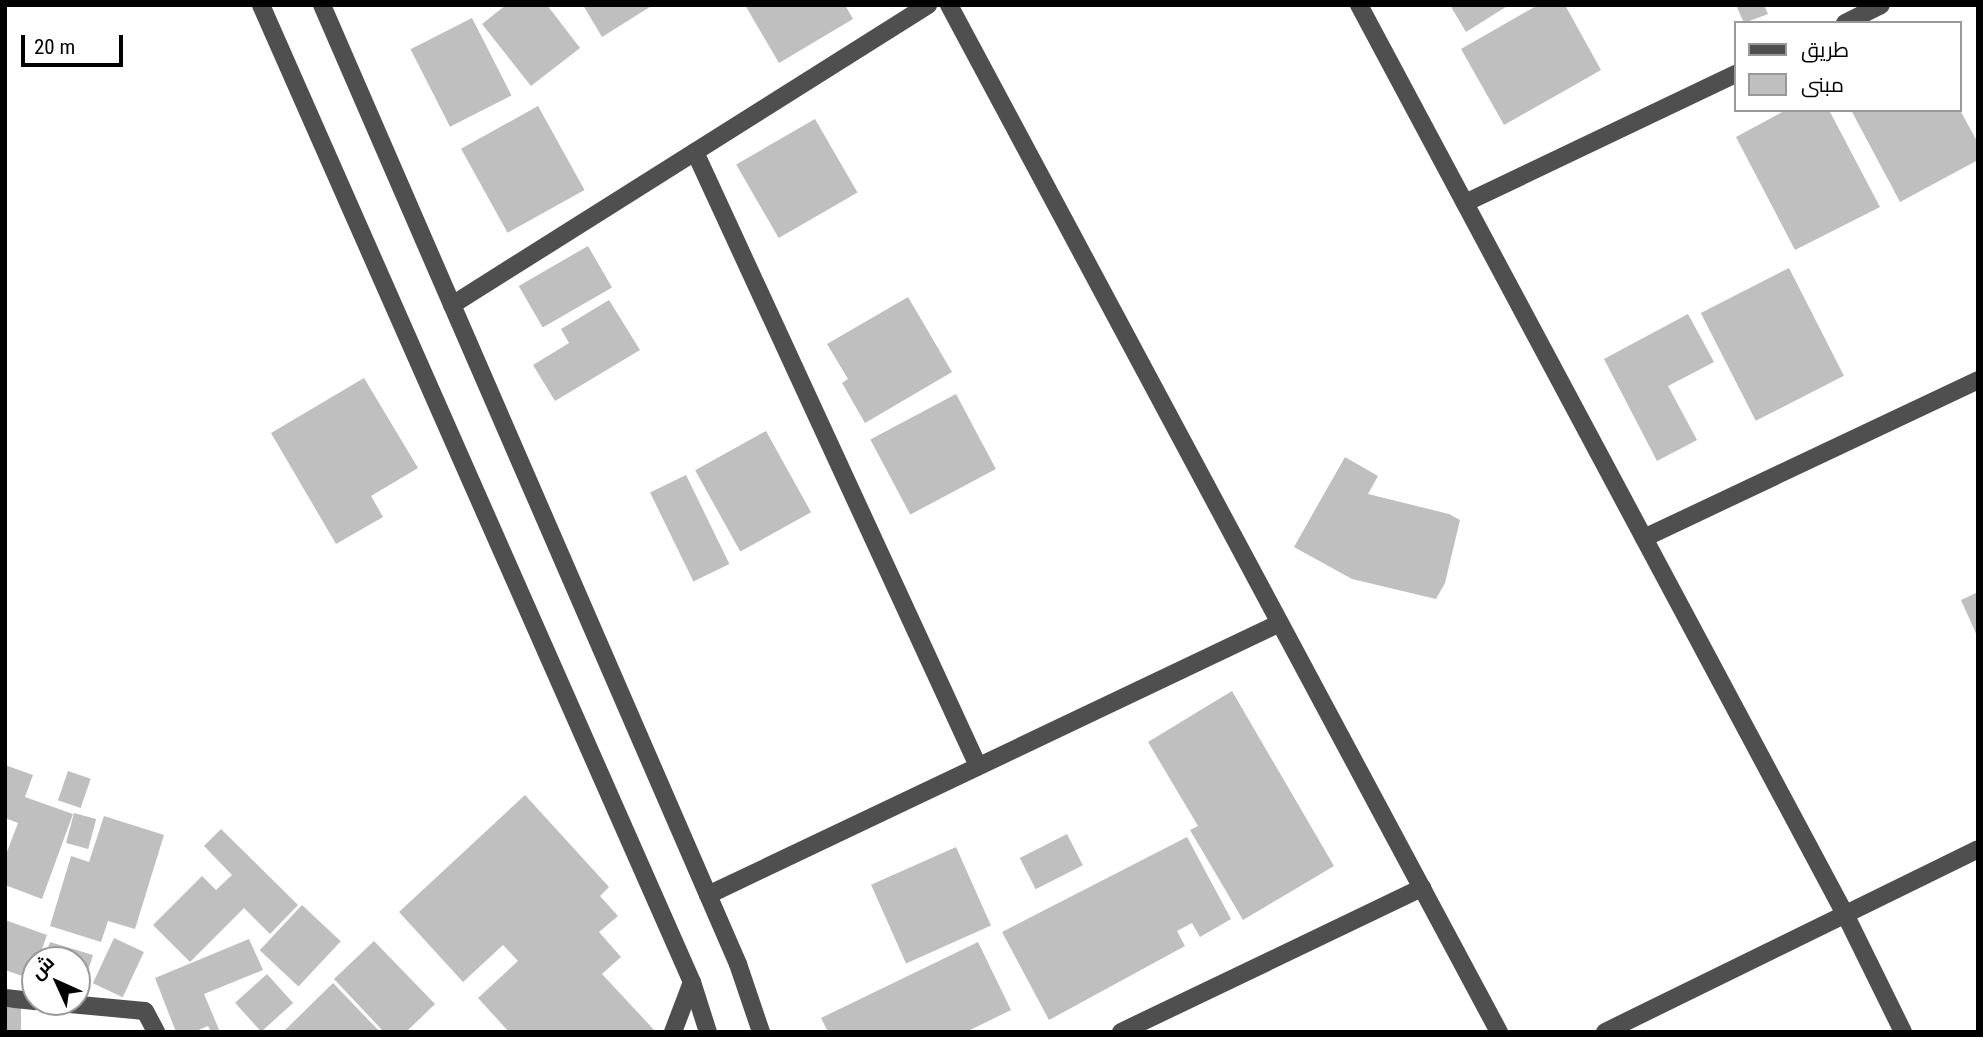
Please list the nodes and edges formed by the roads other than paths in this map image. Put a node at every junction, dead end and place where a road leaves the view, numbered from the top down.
1 (261, 5) edge
2 (323, 5) edge
3 (928, 5) edge
4 (948, 5) edge
5 (1359, 5) edge
6 (1881, 5) edge
7 (1848, 21) edge
8 (1734, 75) edge
9 (695, 152) junction
10 (1465, 203) junction
11 (452, 305) junction
12 (1978, 380) edge
13 (1644, 538) junction
14 (1280, 622) junction
15 (978, 766) junction
16 (1978, 849) edge
17 (1422, 888) junction
18 (708, 895) junction
19 (1845, 914) junction
20 (692, 982) junction
21 (91, 1006) edge
22 (156, 1032) edge
23 (673, 1032) edge
24 (708, 1032) edge
25 (761, 1032) edge
26 (1121, 1032) edge
27 (1499, 1032) edge
28 (1605, 1032) edge
29 (1903, 1032) edge

1 - 20 street
2 - 11 street
3 - 9 street
4 - 14 street
5 - 10 street
6 - 7 street
8 - 10 street
9 - 11 street
9 - 15 street
10 - 13 street
11 - 18 street
12 - 13 street
13 - 19 street
14 - 15 street
14 - 17 street
15 - 18 street
16 - 19 street
17 - 26 street
17 - 27 street
18 - 25 street
19 - 28 street
19 - 29 street
20 - 23 street
20 - 24 street
21 - 22 street

